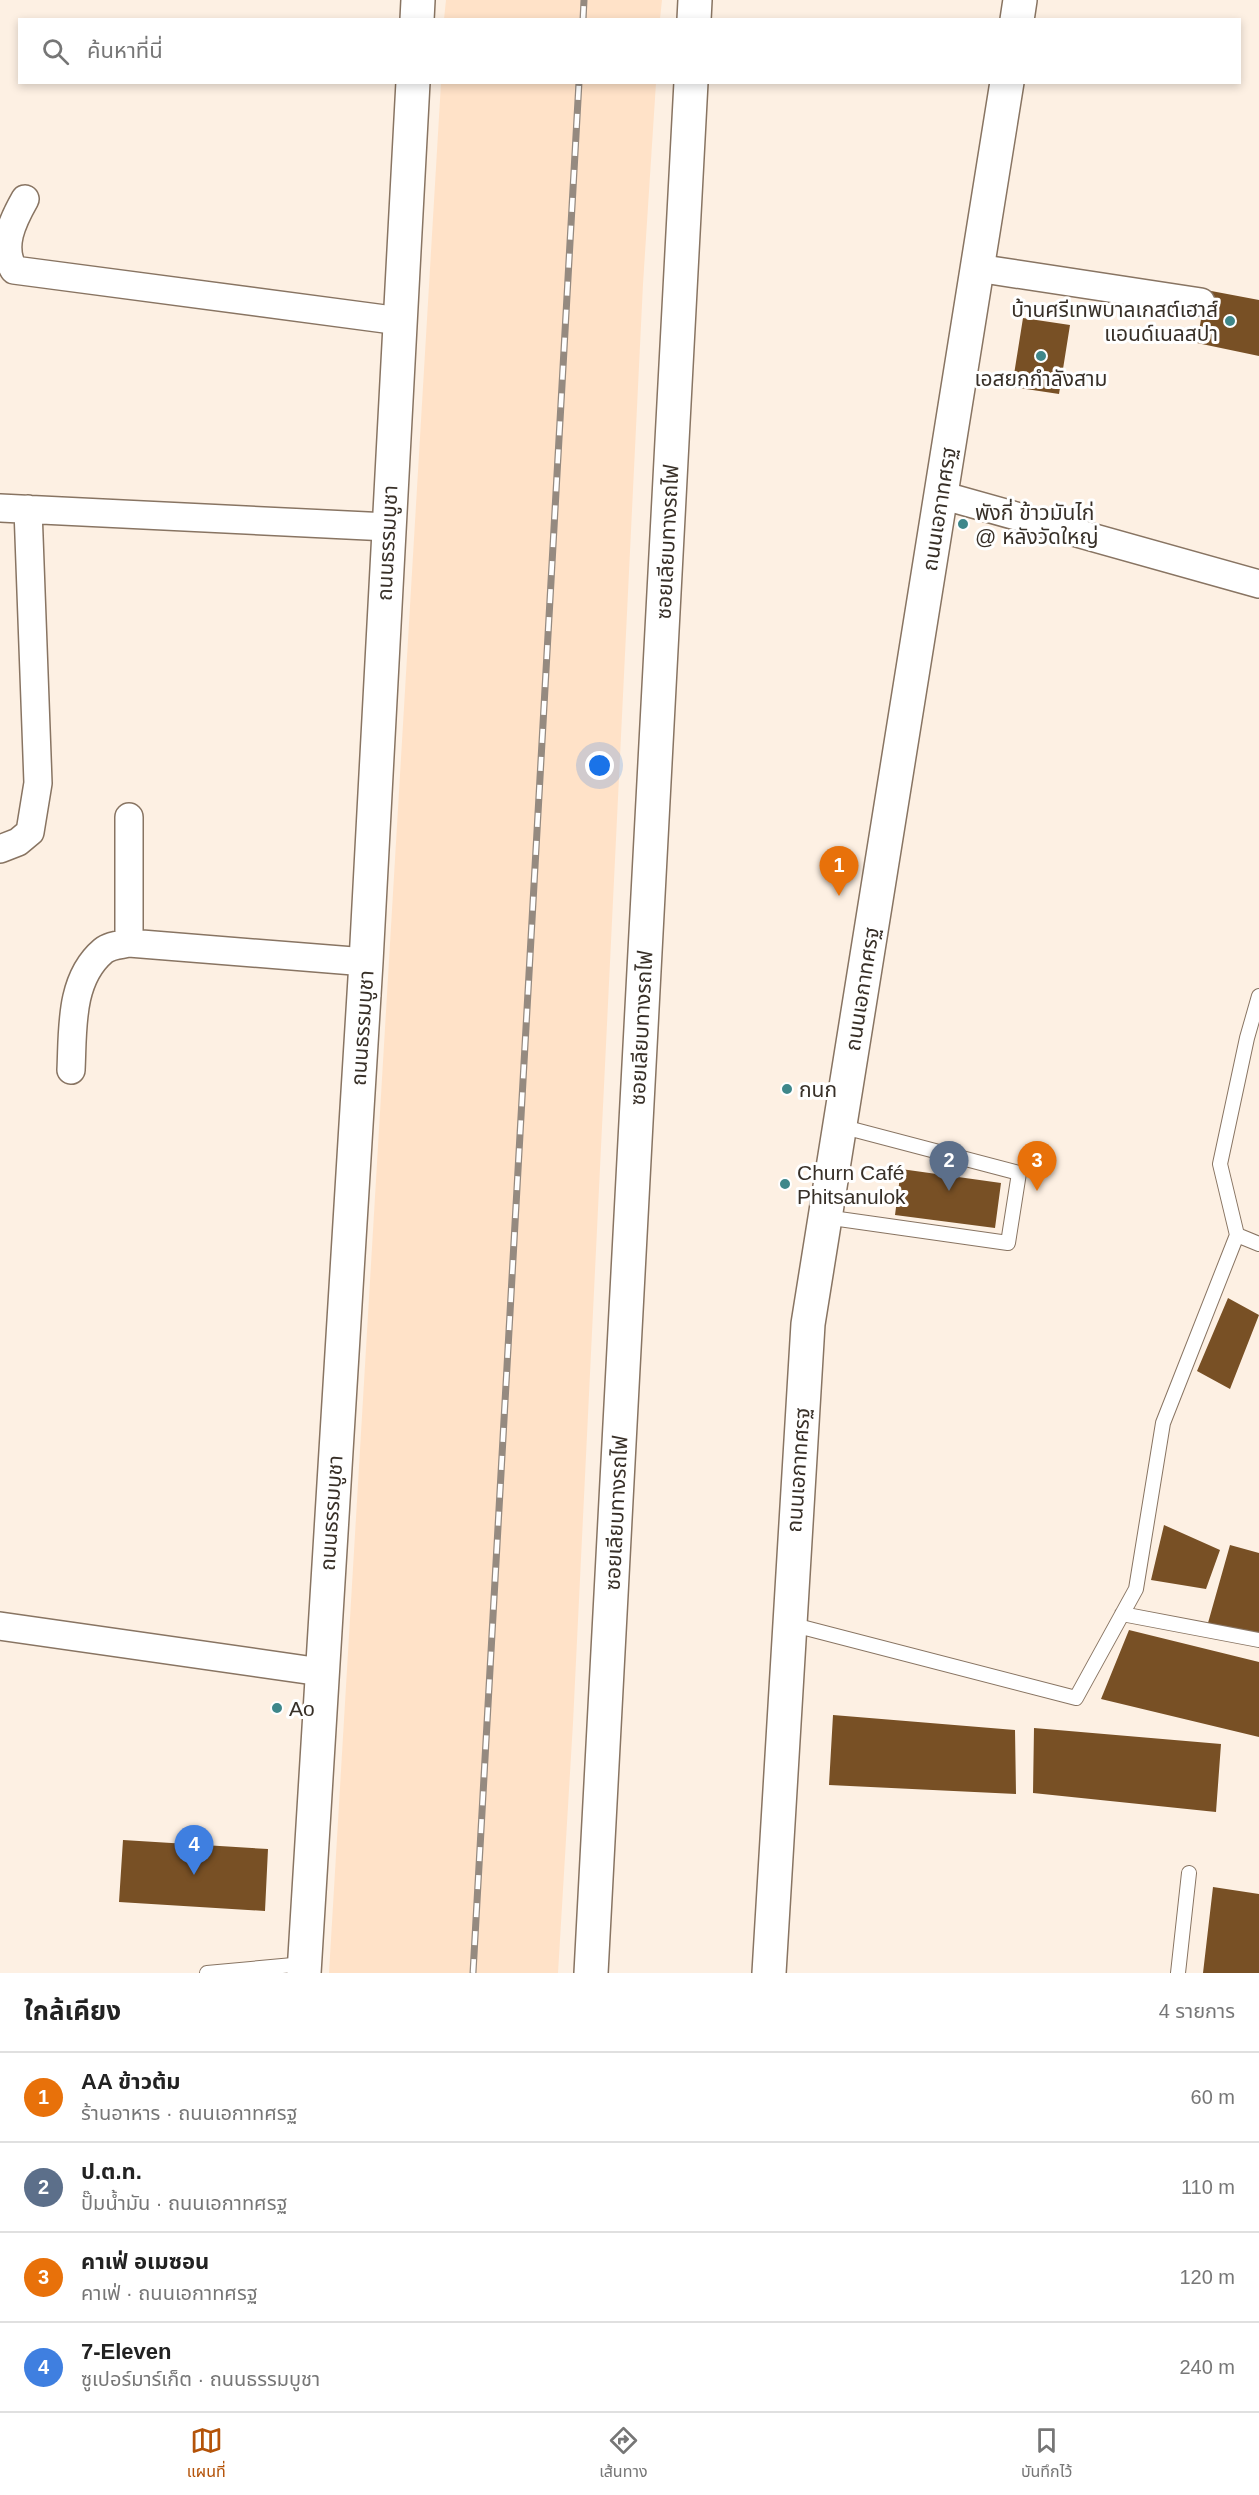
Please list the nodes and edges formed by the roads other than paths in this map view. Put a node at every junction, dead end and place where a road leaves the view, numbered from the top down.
1 (418, 0) edge
2 (695, 0) edge
3 (1020, 0) edge
4 (417, 18) edge
5 (694, 18) edge
6 (1017, 18) edge
7 (414, 84) edge
8 (691, 84) edge
9 (1007, 84) edge
10 (25, 199) dead end
11 (977, 268) junction
12 (1201, 302) dead end
13 (400, 321) junction
14 (941, 495) junction
15 (0, 508) edge
16 (28, 509) junction
17 (388, 527) junction
18 (1259, 584) edge
19 (129, 817) dead end
20 (0, 849) edge
21 (129, 944) junction
22 (366, 962) junction
23 (1259, 996) edge
24 (71, 1070) dead end
25 (840, 1126) junction
26 (825, 1217) junction
27 (1237, 1235) junction
28 (1259, 1244) edge
29 (1122, 1614) junction
30 (788, 1624) junction
31 (0, 1626) edge
32 (1259, 1640) edge
33 (321, 1672) junction
34 (1189, 1873) dead end
35 (304, 1969) edge
36 (207, 1973) edge
37 (591, 1973) edge
38 (769, 1973) edge
39 (1178, 1973) edge

1 - 4 main road
2 - 5 main road
3 - 6 main road
7 - 13 main road, ถนนธรรมบูชา
8 - 37 main road, ซอยเลียบทางรถไฟ
9 - 11 main road, ถนนเอกาทศรฐ
10 - 13 street
11 - 12 street
11 - 14 main road, ถนนเอกาทศรฐ
13 - 17 main road, ถนนธรรมบูชา
14 - 18 street
14 - 25 main road, ถนนเอกาทศรฐ
15 - 16 street
16 - 17 street
16 - 20 street
17 - 22 main road, ถนนธรรมบูชา
19 - 21 street
21 - 22 street
21 - 24 street
22 - 33 main road, ถนนธรรมบูชา
23 - 27 lane
25 - 26 main road, ถนนเอกาทศรฐ
25 - 26 lane
26 - 30 main road, ถนนเอกาทศรฐ
27 - 28 lane
27 - 29 lane
29 - 30 lane
29 - 32 lane
30 - 38 main road, ถนนเอกาทศรฐ
31 - 33 street
33 - 35 main road, ถนนธรรมบูชา
34 - 39 lane
35 - 36 lane

